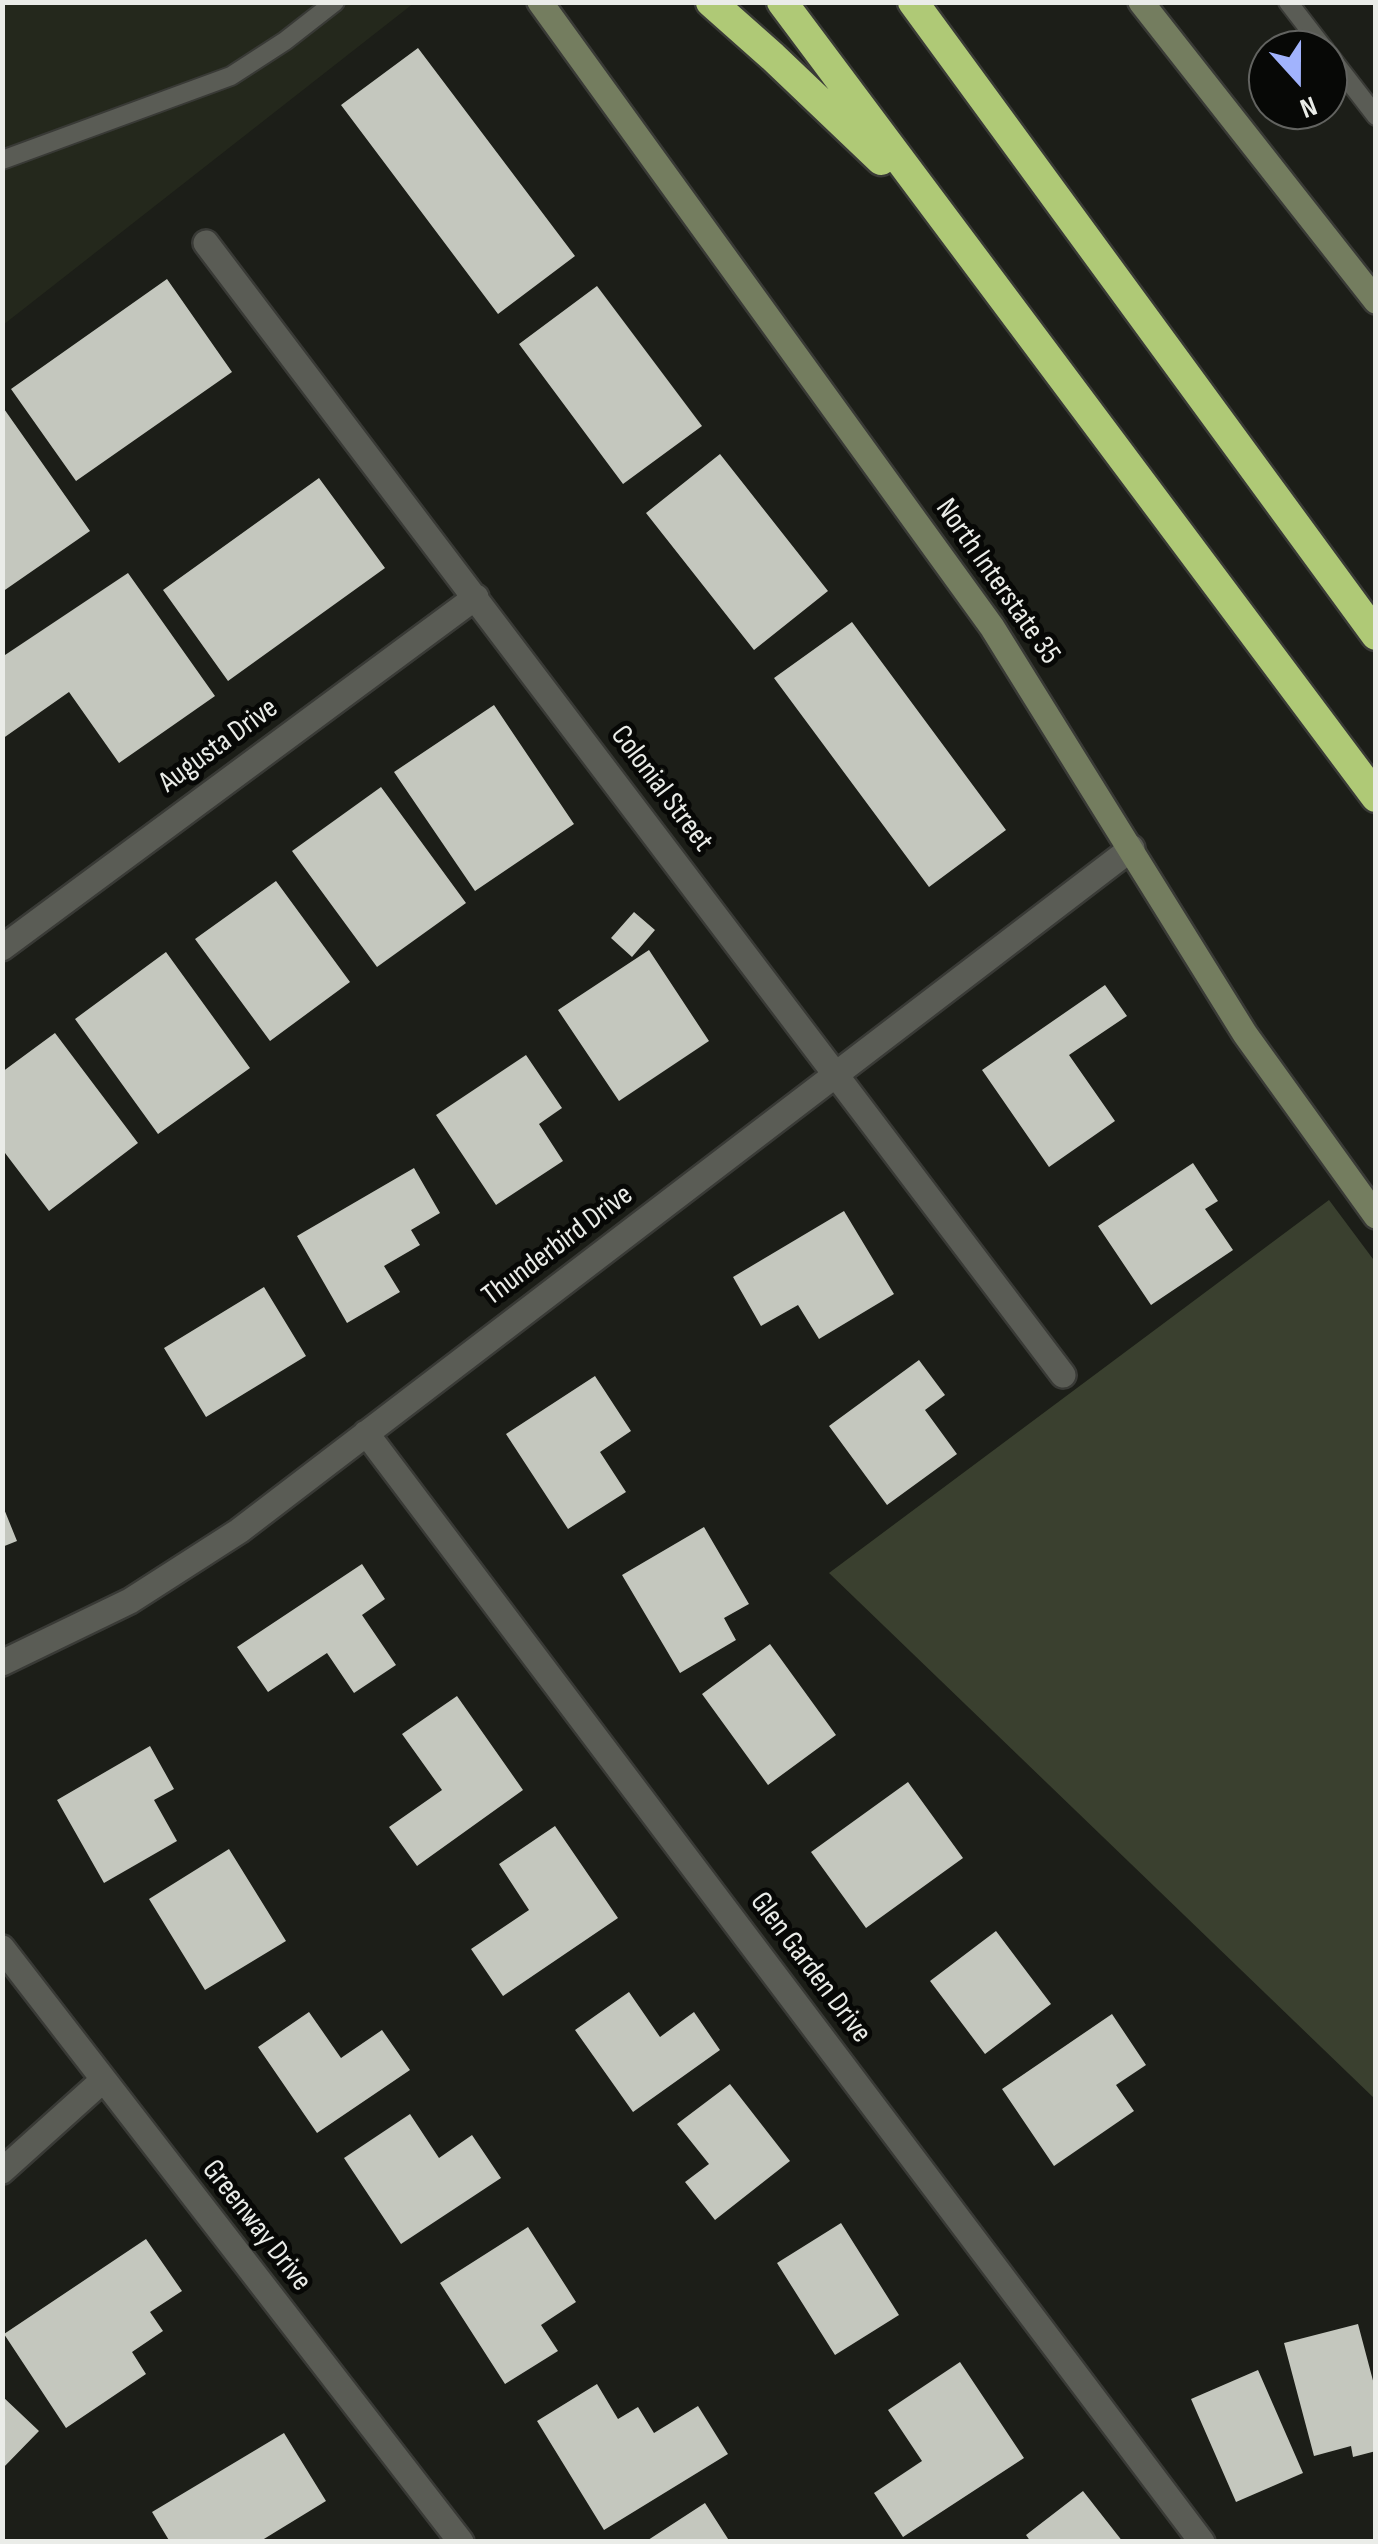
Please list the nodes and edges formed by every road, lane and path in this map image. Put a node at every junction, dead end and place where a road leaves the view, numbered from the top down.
1 (335, 2) edge
2 (540, 2) edge
3 (711, 2) edge
4 (782, 2) edge
5 (913, 2) edge
6 (1140, 2) edge
7 (1288, 2) edge
8 (1309, 30) edge
9 (1348, 80) edge
10 (1376, 116) edge
11 (2, 160) edge
12 (941, 218) junction
13 (206, 243) dead end
14 (1376, 301) edge
15 (476, 597) junction
16 (1376, 635) edge
17 (1376, 796) edge
18 (1132, 848) junction
19 (2, 948) edge
20 (836, 1077) junction
21 (1376, 1216) edge
22 (1063, 1375) dead end
23 (366, 1433) junction
24 (2, 1664) edge
25 (2, 1948) edge
26 (102, 2081) junction
27 (2, 2171) edge
28 (447, 2536) edge
29 (1202, 2542) edge

1 - 11 lane
2 - 18 main road, North Interstate 35
3 - 12 highway
4 - 12 highway
5 - 16 highway
6 - 14 main road
7 - 8 lane
9 - 10 lane
12 - 17 highway
13 - 15 street, Colonial Street
15 - 19 street, Augusta Drive
15 - 20 street, Colonial Street
18 - 20 street, Thunderbird Drive
18 - 21 main road, North Interstate 35
20 - 22 street, Colonial Street
20 - 23 street, Thunderbird Drive
23 - 24 street, Thunderbird Drive
23 - 29 street, Glen Garden Drive
25 - 26 street, Greenway Drive
26 - 27 street
26 - 28 street, Greenway Drive

